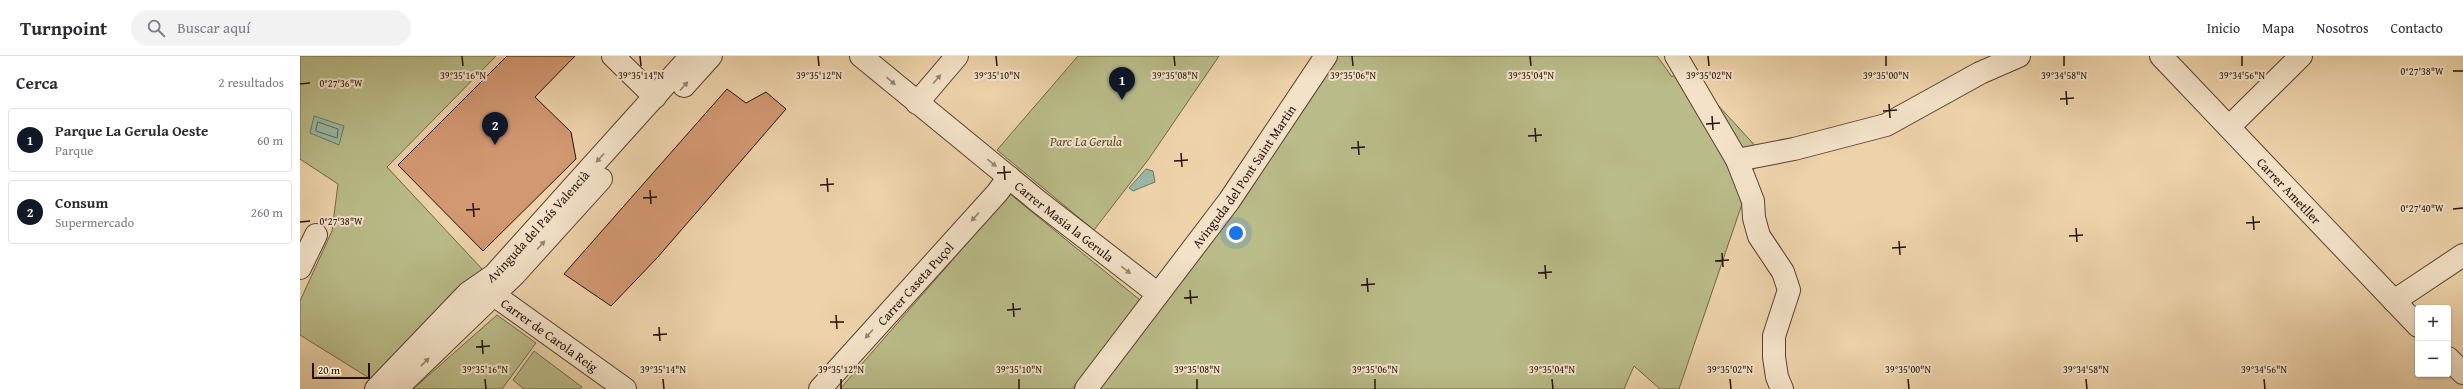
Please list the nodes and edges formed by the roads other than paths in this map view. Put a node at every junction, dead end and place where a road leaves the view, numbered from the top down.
1 (613, 56) edge
2 (691, 56) edge
3 (711, 56) edge
4 (861, 56) edge
5 (957, 56) edge
6 (1326, 56) edge
7 (1676, 56) edge
8 (2019, 56) edge
9 (2161, 56) edge
10 (2301, 56) edge
11 (655, 97) junction
12 (917, 103) junction
13 (2229, 127) junction
14 (1737, 160) junction
15 (1009, 177) junction
16 (316, 235) dead end
17 (2463, 255) edge
18 (300, 268) edge
19 (1158, 294) junction
20 (494, 295) junction
21 (2394, 301) junction
22 (2415, 323) edge
23 (430, 332) junction
24 (2451, 361) edge
25 (2463, 373) edge
26 (376, 389) edge
27 (396, 389) edge
28 (625, 389) edge
29 (820, 389) edge
30 (1086, 389) edge
31 (1782, 389) edge

1 - 11 street
2 - 11 street, Avinguda del País Valencià
20 -> 3 street, Avinguda del País Valencià
4 -> 12 street, Carrer Masia la Gerula
12 -> 5 street
6 - 19 street, Avinguda del Pont Saint Martin
7 - 14 street
8 - 14 street
9 - 13 street, Carrer Ametller
10 - 13 street
11 -> 23 street, Avinguda del País Valencià
12 -> 15 street, Carrer Masia la Gerula
13 - 21 street, Carrer Ametller
14 - 31 street
15 -> 19 street, Carrer Masia la Gerula
15 -> 29 street, Carrer Caseta Puçol
16 - 18 street
17 - 21 street
19 - 30 street, Avinguda del Pont Saint Martin
20 - 23 street
27 -> 20 street, Avinguda del País Valencià
20 - 28 street, Carrer de Carola Reig
21 - 22 street, Carrer Ametller
23 - 26 street, Avinguda del País Valencià
24 - 25 street

